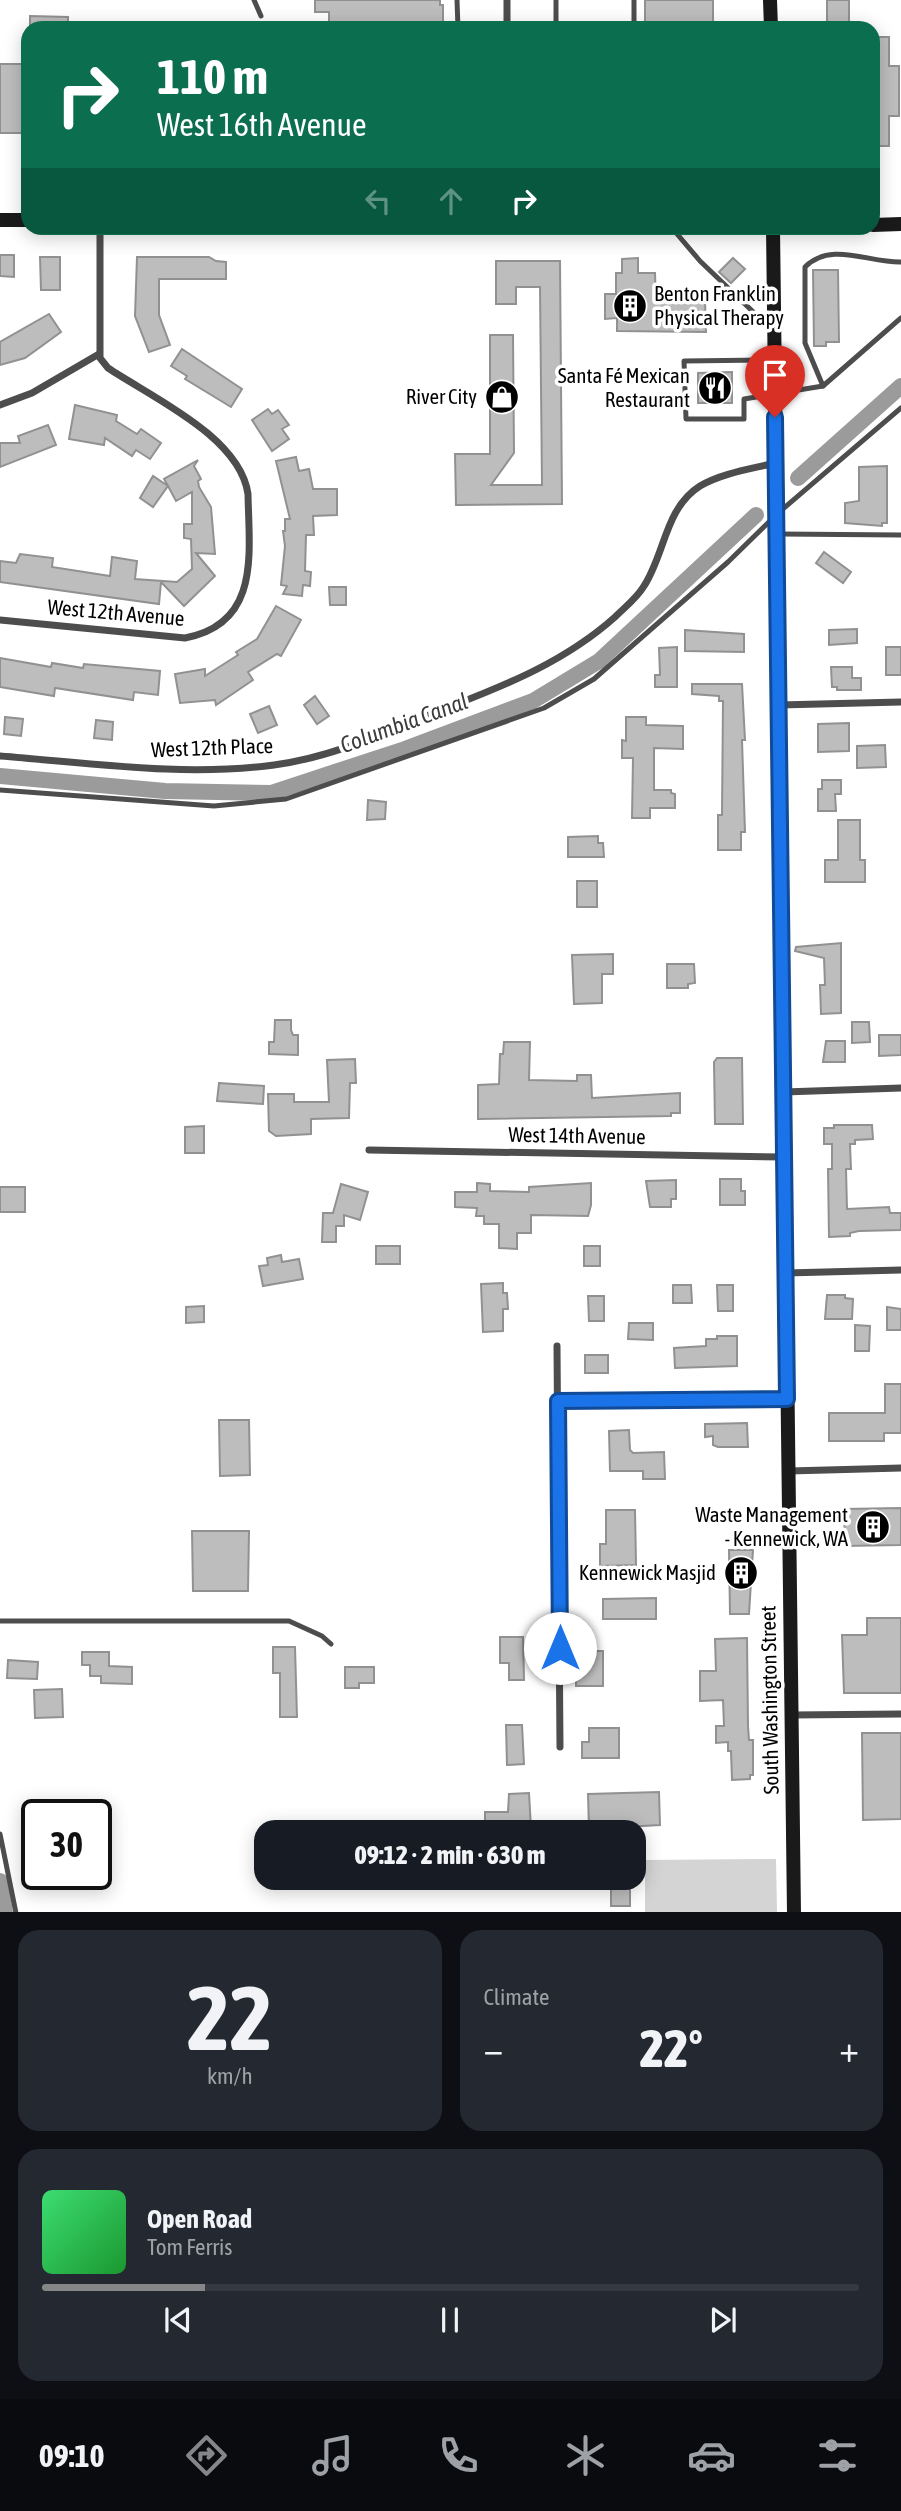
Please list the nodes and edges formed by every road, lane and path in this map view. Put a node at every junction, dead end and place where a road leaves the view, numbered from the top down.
1 (254, 0) edge
2 (457, 0) edge
3 (507, 0) edge
4 (556, 0) edge
5 (634, 0) edge
6 (770, 0) edge
7 (261, 16) dead end
8 (458, 21) edge
9 (508, 21) edge
10 (556, 21) edge
11 (634, 21) edge
12 (771, 21) edge
13 (0, 220) edge
14 (21, 220) edge
15 (901, 224) edge
16 (880, 225) edge
17 (100, 235) edge
18 (678, 235) edge
19 (773, 235) edge
20 (901, 262) edge
21 (901, 318) edge
22 (774, 332) junction
23 (99, 354) junction
24 (775, 360) junction
25 (822, 386) junction
26 (775, 394) junction
27 (0, 405) edge
28 (901, 408) edge
29 (776, 463) junction
30 (777, 514) junction
31 (777, 534) junction
32 (901, 535) edge
33 (0, 620) edge
34 (901, 702) edge
35 (779, 705) junction
36 (0, 756) edge
37 (0, 790) edge
38 (901, 1088) edge
39 (784, 1091) junction
40 (369, 1150) dead end
41 (784, 1157) junction
42 (901, 1270) edge
43 (786, 1273) junction
44 (558, 1346) dead end
45 (787, 1399) junction
46 (558, 1401) junction
47 (901, 1468) edge
48 (788, 1471) junction
49 (0, 1621) edge
50 (331, 1644) dead end
51 (901, 1714) edge
52 (791, 1715) junction
53 (560, 1747) dead end
54 (0, 1834) edge
55 (16, 1912) edge
56 (793, 1912) edge

1 - 7 lane
2 - 8 lane
3 - 9 street
4 - 10 lane
5 - 11 lane
6 - 12 main road
13 - 14 main road
15 - 16 main road
17 - 23 street
18 - 22 lane
19 - 22 main road, South Washington Street
20 - 25 lane
21 - 25 lane
22 - 24 main road, South Washington Street
23 - 27 street
23 - 33 street, West 12th Avenue
24 - 26 main road, South Washington Street
24 - 26 lane
25 - 26 lane
26 - 29 main road, South Washington Street
28 - 30 lane
29 - 30 main road, South Washington Street
29 - 36 street, West 12th Place
30 - 31 main road, South Washington Street
30 - 37 lane
31 - 32 lane
31 - 35 main road, South Washington Street
34 - 35 street
35 - 39 main road, South Washington Street
38 - 39 street
39 - 41 main road, South Washington Street
40 - 41 street, West 14th Avenue
41 - 43 main road, South Washington Street
42 - 43 street
43 - 45 main road, South Washington Street
44 - 46 street
45 - 46 street
45 - 48 main road, South Washington Street
46 - 53 street
47 - 48 street
48 - 52 main road, South Washington Street
49 - 50 lane
51 - 52 street
52 - 56 main road, South Washington Street
54 - 55 lane

